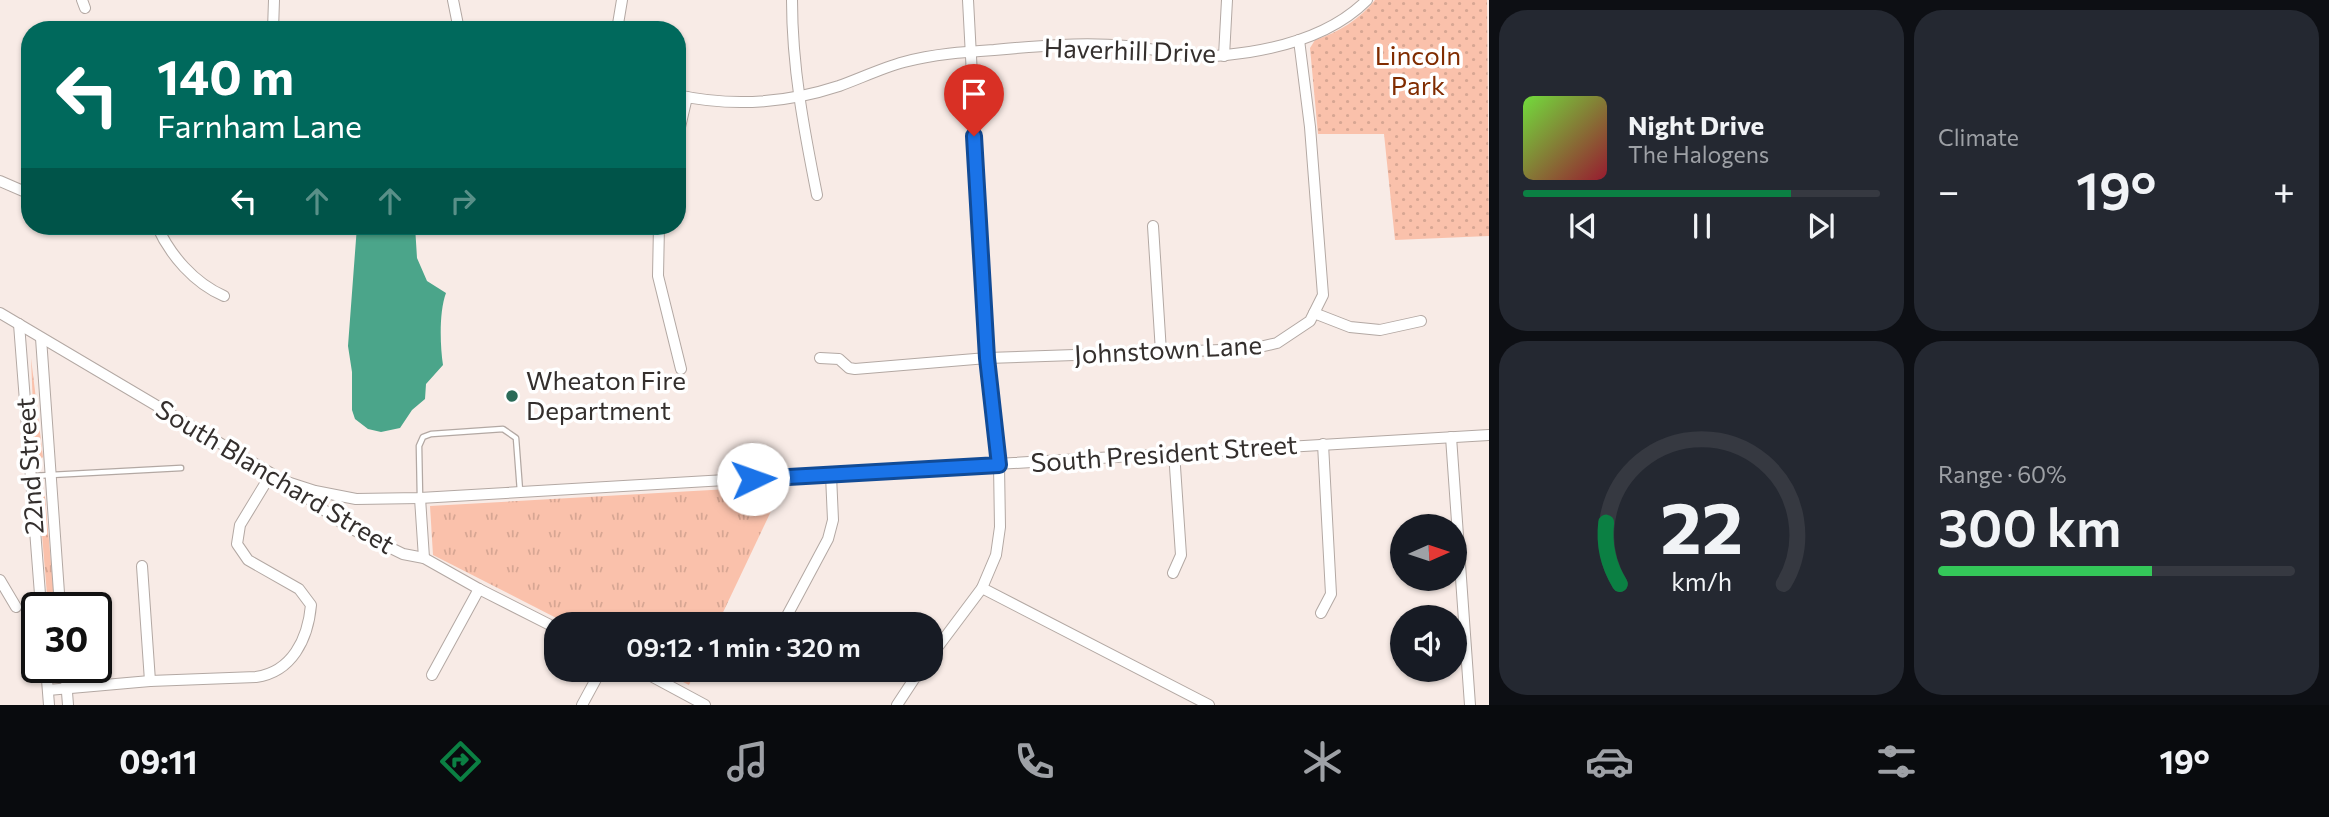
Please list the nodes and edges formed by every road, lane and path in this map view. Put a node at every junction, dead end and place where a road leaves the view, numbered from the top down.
1 (274, 0) edge
2 (453, 0) edge
3 (622, 0) edge
4 (792, 0) edge
5 (968, 0) edge
6 (1227, 0) edge
7 (1367, 0) edge
8 (274, 21) edge
9 (457, 21) edge
10 (618, 21) edge
11 (1299, 40) junction
12 (970, 52) junction
13 (1224, 56) junction
14 (686, 96) edge
15 (798, 98) junction
16 (0, 181) edge
17 (21, 190) edge
18 (817, 195) dead end
19 (1153, 226) dead end
20 (162, 235) edge
21 (659, 235) edge
22 (224, 296) dead end
23 (0, 313) edge
24 (1314, 313) junction
25 (1421, 321) dead end
26 (19, 324) junction
27 (41, 338) junction
28 (1161, 352) junction
29 (820, 358) dead end
30 (987, 358) junction
31 (681, 369) dead end
32 (1489, 435) edge
33 (1451, 437) junction
34 (1323, 444) junction
35 (1174, 452) junction
36 (999, 465) junction
37 (181, 468) dead end
38 (271, 474) junction
39 (50, 475) junction
40 (831, 475) junction
41 (31, 476) junction
42 (284, 481) junction
43 (520, 492) junction
44 (420, 498) junction
45 (424, 558) junction
46 (142, 566) dead end
47 (1173, 573) dead end
48 (0, 580) edge
49 (982, 588) junction
50 (479, 589) junction
51 (40, 592) edge
52 (59, 592) edge
53 (16, 607) dead end
54 (789, 612) edge
55 (1321, 613) dead end
56 (544, 622) edge
57 (943, 640) edge
58 (432, 675) dead end
59 (150, 681) junction
60 (594, 682) edge
61 (662, 682) edge
62 (912, 682) edge
63 (47, 683) edge
64 (66, 683) edge
65 (66, 689) junction
66 (48, 690) junction
67 (49, 705) edge
68 (68, 705) edge
69 (582, 705) edge
70 (705, 705) edge
71 (898, 705) edge
72 (1209, 705) edge
73 (1470, 705) edge

1 - 8 street
2 - 9 street
3 - 10 street
4 - 15 street
5 - 12 street
6 - 13 street
7 - 11 street, Haverhill Drive
11 - 13 street, Haverhill Drive
11 - 24 street
12 - 13 street, Haverhill Drive
12 - 15 street, Haverhill Drive
12 - 30 street
14 - 15 street, Haverhill Drive
15 - 18 street
16 - 17 street
19 - 28 street
20 - 22 street
21 - 31 street
23 - 26 street, South Blanchard Street
24 - 25 street
24 - 28 street, Johnstown Lane
26 - 27 street, South Blanchard Street
26 - 41 street, 22nd Street
27 - 38 street, South Blanchard Street
27 - 39 street, 22nd Street
28 - 30 street, Johnstown Lane
29 - 30 street, Johnstown Lane
30 - 36 street
32 - 33 street, South President Street
33 - 34 street, South President Street
33 - 73 street
34 - 35 street, South President Street
34 - 55 street
35 - 36 street, South President Street
35 - 47 street
36 - 40 street, South President Street
36 - 49 street
37 - 39 lane
38 - 42 street, South Blanchard Street
38 - 59 street
39 - 41 lane
39 - 52 street, 22nd Street
40 - 43 street, South President Street
40 - 54 street
41 - 51 street, 22nd Street
42 - 44 street, South President Street
42 - 45 street, South Blanchard Street
43 - 44 street, South President Street
43 - 44 lane
44 - 45 street
45 - 50 street, South Blanchard Street
46 - 59 street
48 - 53 street
49 - 57 street
49 - 72 street
50 - 56 street, South Blanchard Street
50 - 58 street
59 - 65 street
60 - 69 street
61 - 70 street
62 - 71 street
63 - 66 street
64 - 65 street
65 - 66 street
65 - 68 street
66 - 67 street

